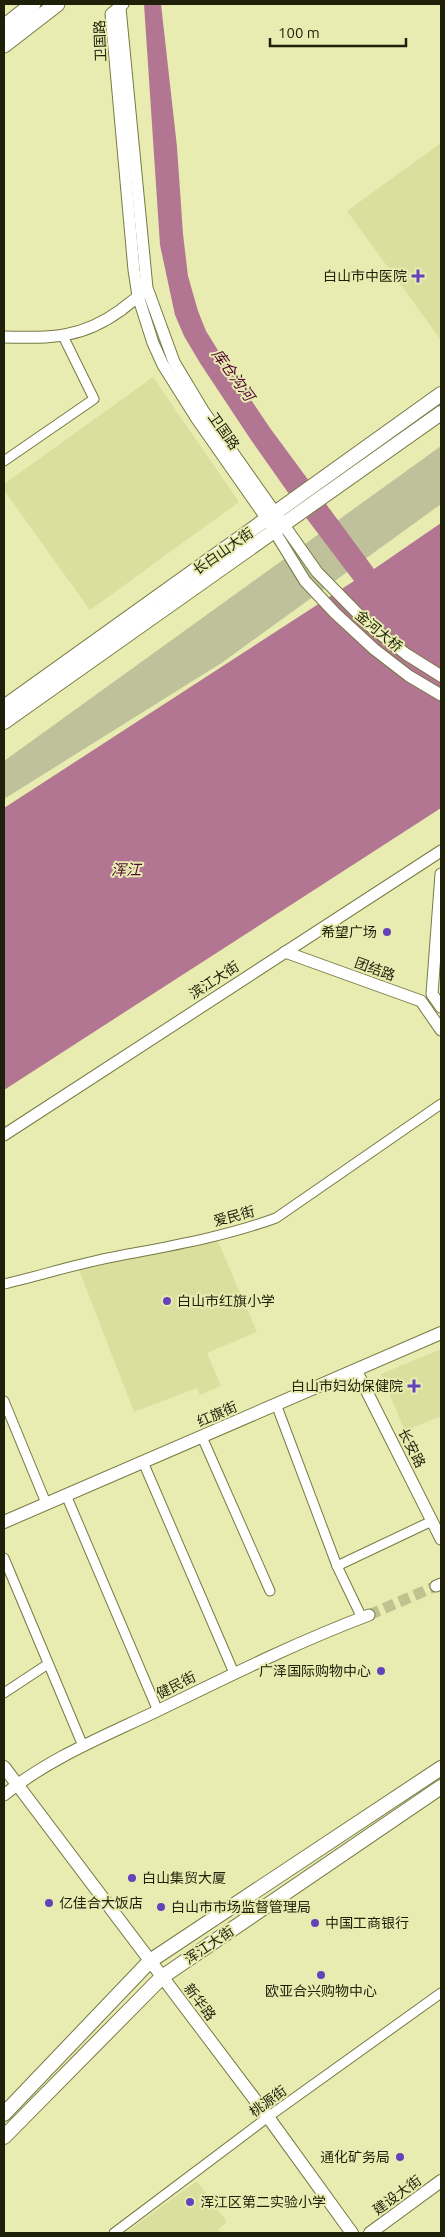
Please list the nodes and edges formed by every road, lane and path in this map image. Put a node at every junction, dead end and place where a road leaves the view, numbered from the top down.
1 (33, 4) edge
2 (57, 4) edge
3 (121, 6) edge
4 (4, 27) edge
5 (4, 46) edge
6 (147, 288) junction
7 (138, 296) junction
8 (63, 336) junction
9 (4, 337) edge
10 (441, 394) edge
11 (441, 413) edge
12 (4, 461) edge
13 (317, 491) junction
14 (275, 522) junction
15 (317, 572) joint
16 (305, 581) joint
17 (441, 676) edge
18 (441, 695) edge
19 (4, 707) edge
20 (4, 722) edge
21 (441, 851) edge
22 (441, 874) edge
23 (285, 952) junction
24 (432, 994) junction
25 (421, 1001) junction
26 (441, 1007) edge
27 (441, 1030) edge
28 (441, 1104) edge
29 (4, 1135) edge
30 (4, 1284) edge
31 (441, 1333) edge
32 (356, 1370) junction
33 (4, 1401) edge
34 (276, 1404) junction
35 (202, 1437) junction
36 (143, 1462) junction
37 (66, 1495) junction
38 (46, 1503) junction
39 (432, 1521) junction
40 (4, 1522) edge
41 (441, 1539) edge
42 (4, 1558) edge
43 (337, 1566) junction
44 (270, 1591) dead end
45 (366, 1616) joint
46 (48, 1664) junction
47 (234, 1672) junction
48 (4, 1694) edge
49 (158, 1711) junction
50 (83, 1746) junction
51 (4, 1767) edge
52 (441, 1768) edge
53 (17, 1784) junction
54 (441, 1787) edge
55 (4, 1795) edge
56 (150, 1961) junction
57 (162, 1977) junction
58 (441, 1993) edge
59 (4, 2114) edge
60 (268, 2117) junction
61 (4, 2137) edge
62 (441, 2182) edge
63 (114, 2233) edge
64 (352, 2233) edge
65 (370, 2233) edge

1 - 4 highway
2 - 5 highway
3 - 6 street, 卫国路
3 - 7 street, 卫国路
6 - 7 street
6 - 14 street, 卫国路
7 - 8 street
7 - 14 street, 卫国路
8 - 9 street
8 - 12 street
10 - 13 main road, 长白山大街
11 - 13 main road, 长白山大街
13 - 14 main road, 长白山大街
14 - 15 street, 卫国路
14 - 16 street, 卫国路
14 - 19 main road, 长白山大街
14 - 20 main road, 长白山大街
15 - 17 street, 金河大桥
16 - 18 street, 金河大桥
21 - 23 street, 滨江大街
22 - 24 street
23 - 25 street, 团结路
23 - 29 street, 滨江大街
24 - 25 street
24 - 26 street
25 - 27 street
28 - 30 street, 爱民街
31 - 32 main road, 红旗街
32 - 34 main road, 红旗街
32 - 39 street, 长安路
33 - 38 street
34 - 35 main road, 红旗街
34 - 43 street
35 - 36 main road, 红旗街
35 - 44 street
36 - 37 main road, 红旗街
36 - 47 street
37 - 38 main road, 红旗街
37 - 49 street
38 - 40 main road, 红旗街
39 - 41 street, 长安路
39 - 43 street
42 - 46 street
43 - 45 street
45 - 47 street, 健民街
46 - 48 street
46 - 50 street
47 - 49 street, 健民街
49 - 50 street, 健民街
50 - 53 street, 健民街
51 - 53 main road, 新华路
52 - 56 main road, 浑江大街
53 - 55 street, 健民街
53 - 56 main road, 新华路
54 - 57 main road, 浑江大街
56 - 57 main road, 新华路
56 - 59 main road, 浑江大街
57 - 60 main road, 新华路
57 - 61 main road, 浑江大街
58 - 60 street, 桃源街
60 - 63 street, 桃源街
60 - 64 main road, 新华路
62 - 65 main road, 建设大街

